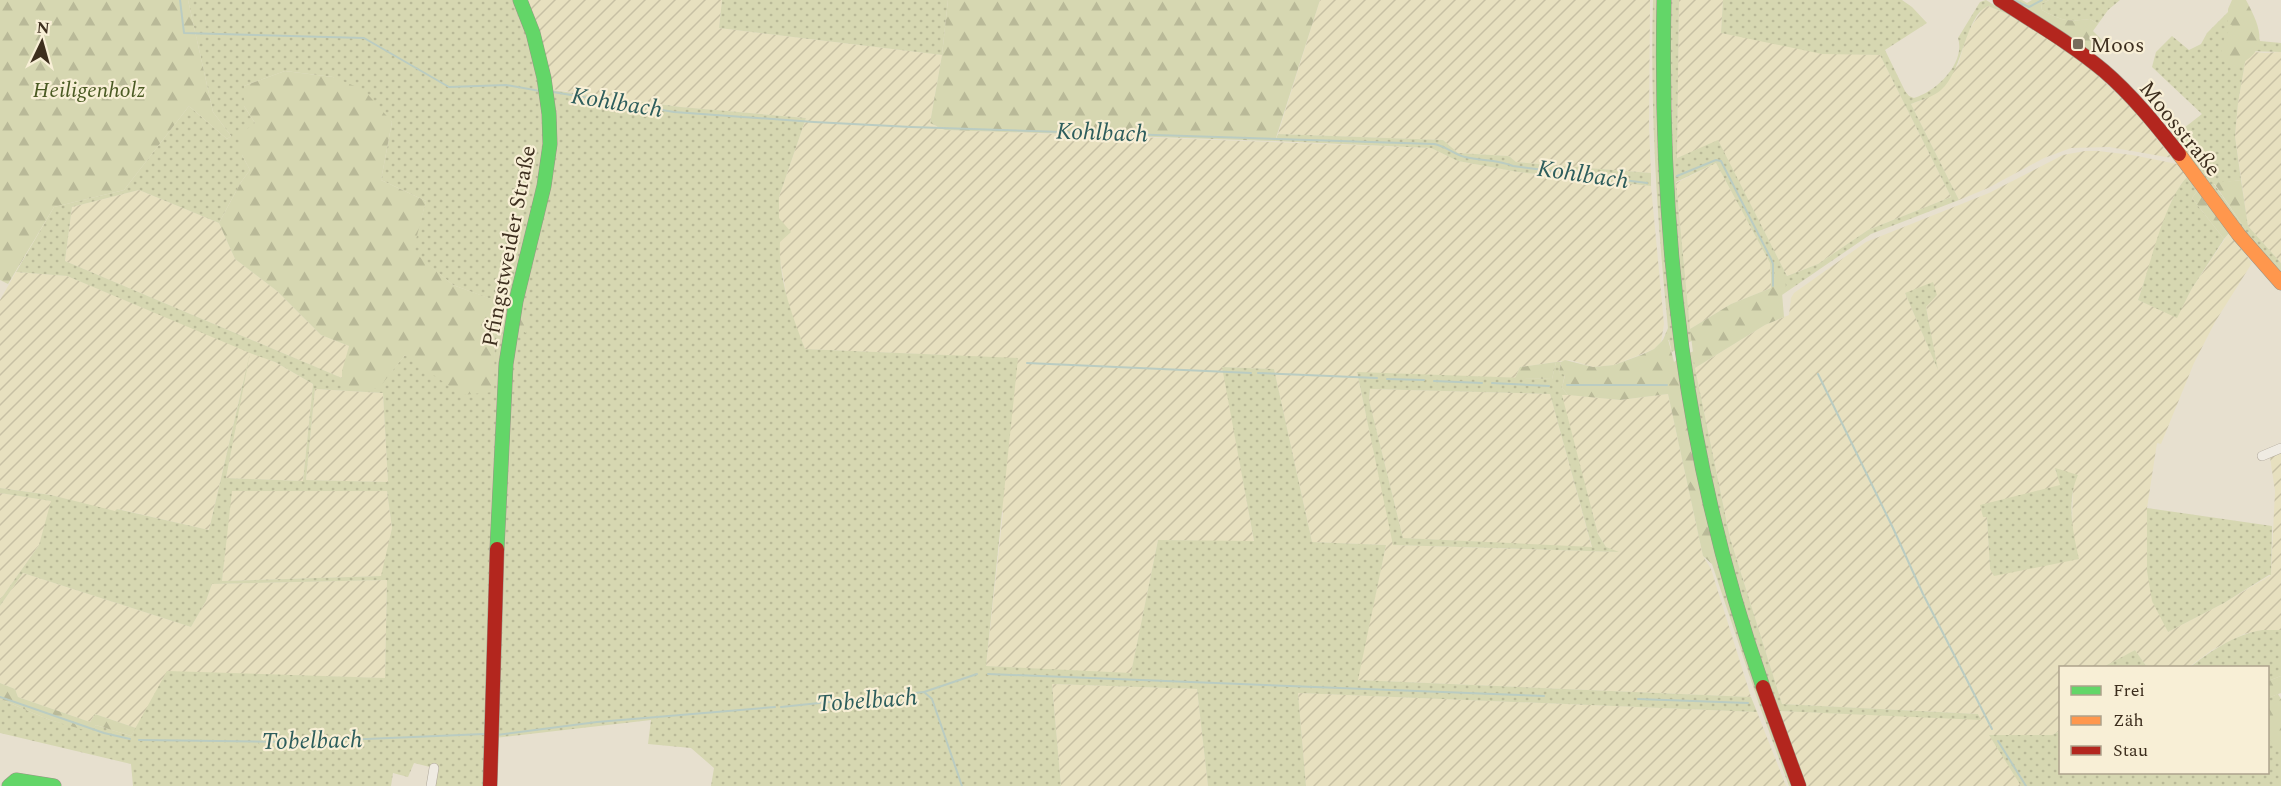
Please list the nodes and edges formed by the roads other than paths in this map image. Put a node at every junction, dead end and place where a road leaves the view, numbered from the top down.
1 (520, 0) edge
2 (1664, 0) edge
3 (2000, 0) edge
4 (2281, 283) edge
5 (2281, 448) edge
6 (2262, 456) dead end
7 (434, 768) dead end
8 (9, 786) edge
9 (54, 786) edge
10 (431, 786) edge
11 (490, 786) edge
12 (1799, 786) edge

1 - 11 street, Pfingstweider Straße
2 - 12 street
3 - 4 street, Moosstraße
5 - 6 street
7 - 10 street
8 - 9 street

